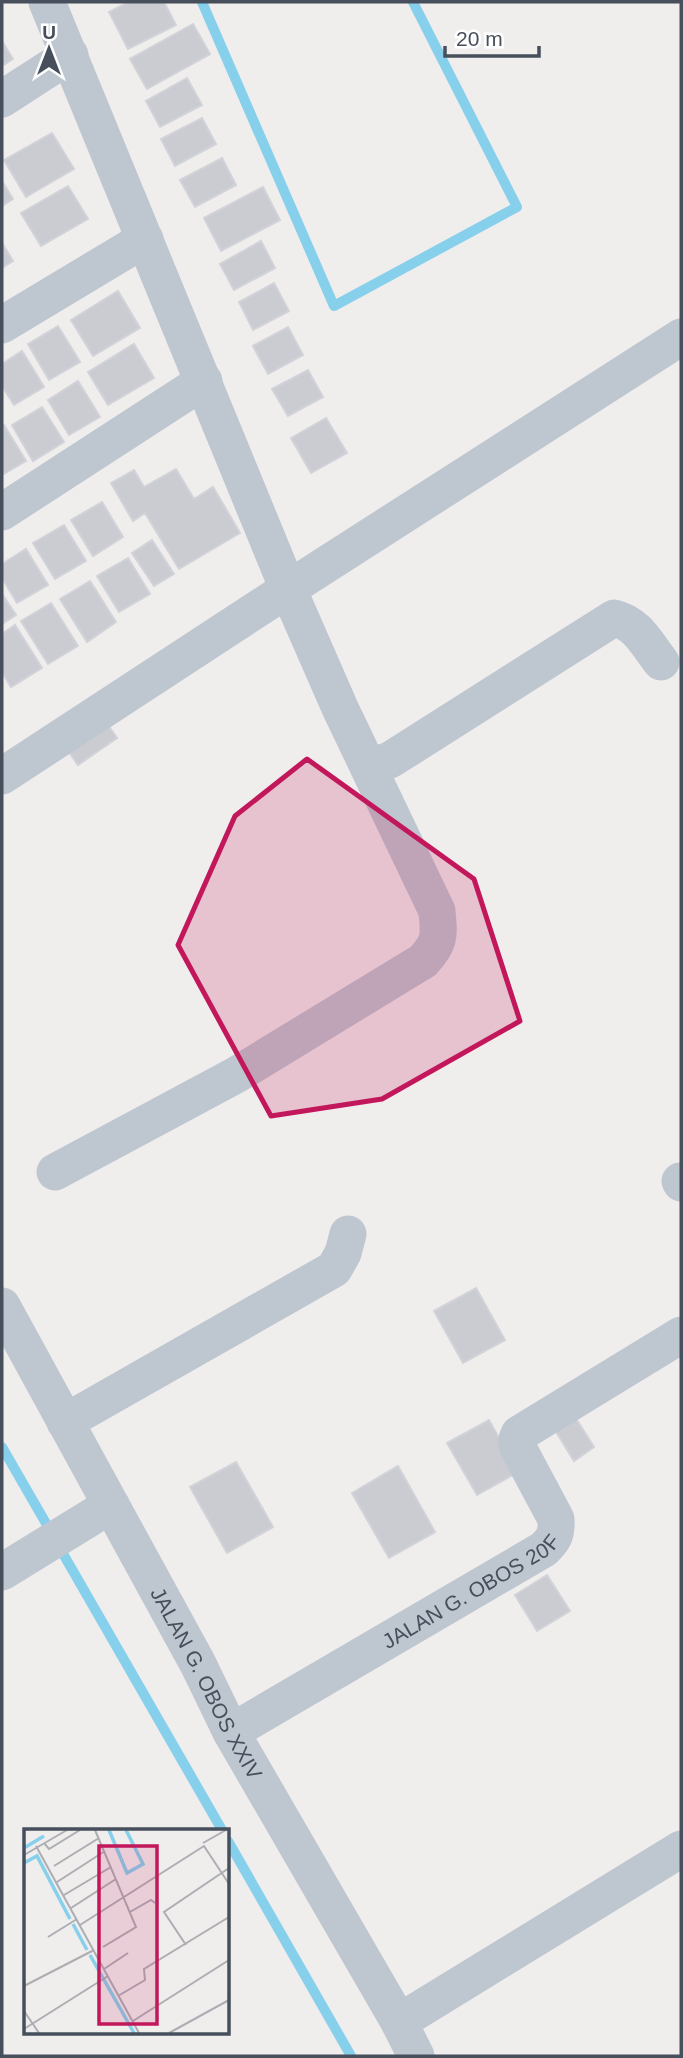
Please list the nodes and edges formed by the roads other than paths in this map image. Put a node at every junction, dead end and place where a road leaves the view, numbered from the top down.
1 (47, 2) edge
2 (70, 55) junction
3 (2, 99) edge
4 (145, 239) junction
5 (2, 325) edge
6 (681, 337) edge
7 (204, 381) junction
8 (2, 512) edge
9 (288, 589) junction
10 (661, 662) dead end
11 (369, 767) junction
12 (2, 776) edge
13 (55, 1172) dead end
14 (348, 1234) dead end
15 (2, 1306) edge
16 (681, 1335) edge
17 (65, 1422) junction
18 (111, 1505) junction
19 (2, 1572) edge
20 (231, 1732) junction
21 (681, 1849) edge
22 (399, 2022) junction
23 (416, 2056) edge

1 - 2 street
2 - 3 street
2 - 4 street
4 - 5 street
4 - 7 street
6 - 9 street
7 - 8 street
7 - 9 street
9 - 11 street
9 - 12 street
10 - 11 street
11 - 13 street
14 - 17 street
15 - 17 street, JALAN G. OBOS XXIV
16 - 20 street, JALAN G. OBOS 20F
17 - 18 street, JALAN G. OBOS XXIV
18 - 19 street
18 - 20 street, JALAN G. OBOS XXIV
20 - 22 street, JALAN G. OBOS XXIV
21 - 22 street
22 - 23 street, JALAN G. OBOS XXIV

